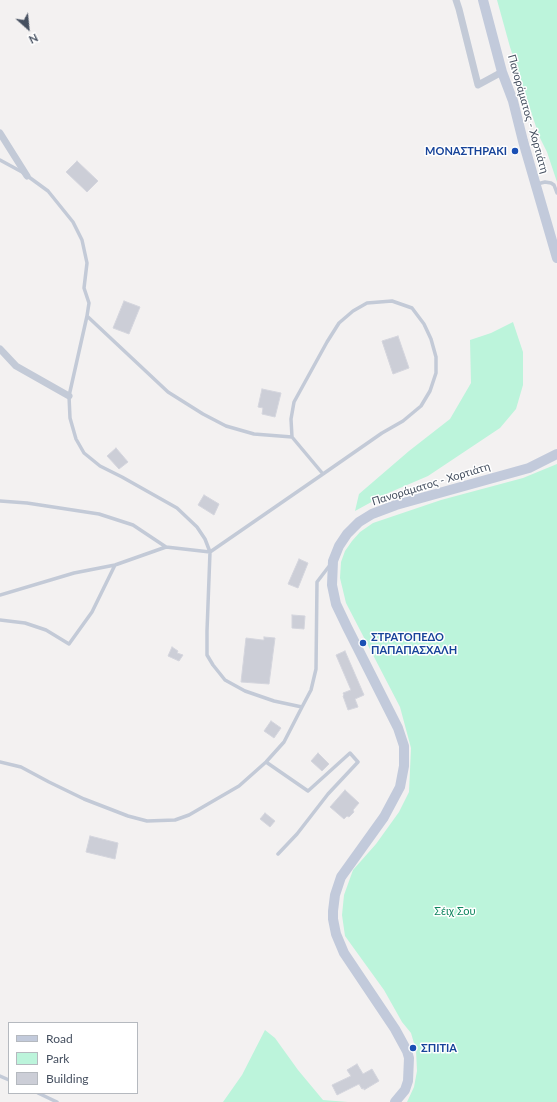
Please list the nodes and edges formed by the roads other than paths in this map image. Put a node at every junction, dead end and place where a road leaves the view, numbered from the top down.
1 (456, 0) edge
2 (483, 0) edge
3 (502, 72) junction
4 (0, 133) edge
5 (0, 160) edge
6 (27, 176) junction
7 (536, 184) junction
8 (557, 193) edge
9 (557, 258) edge
10 (87, 316) junction
11 (0, 349) edge
12 (70, 396) junction
13 (292, 437) junction
14 (557, 454) edge
15 (323, 474) junction
16 (0, 501) edge
17 (166, 547) junction
18 (210, 552) junction
19 (333, 560) junction
20 (115, 565) junction
21 (0, 595) edge
22 (0, 620) edge
23 (302, 707) junction
24 (0, 762) edge
25 (266, 762) junction
26 (278, 854) dead end
27 (40, 1094) edge
28 (57, 1102) edge
29 (395, 1102) edge

1 - 3 street
2 - 3 main road, Πανοράματος - Χορτιάτη
3 - 7 main road, Πανοράματος - Χορτιάτη
4 - 6 street
5 - 6 lane
6 - 10 lane
7 - 8 lane
7 - 9 main road, Πανοράματος - Χορτιάτη
10 - 12 lane
10 - 13 lane
11 - 12 street
12 - 18 lane
13 - 15 lane
13 - 15 lane
14 - 19 main road, Πανοράματος - Χορτιάτη
15 - 18 lane
16 - 17 lane
17 - 18 lane
17 - 20 lane
18 - 23 lane
19 - 23 lane
19 - 29 main road, Πανοράματος - Χορτιάτη
20 - 21 lane
20 - 22 lane
23 - 25 lane
24 - 25 lane
25 - 26 lane
27 - 28 lane

